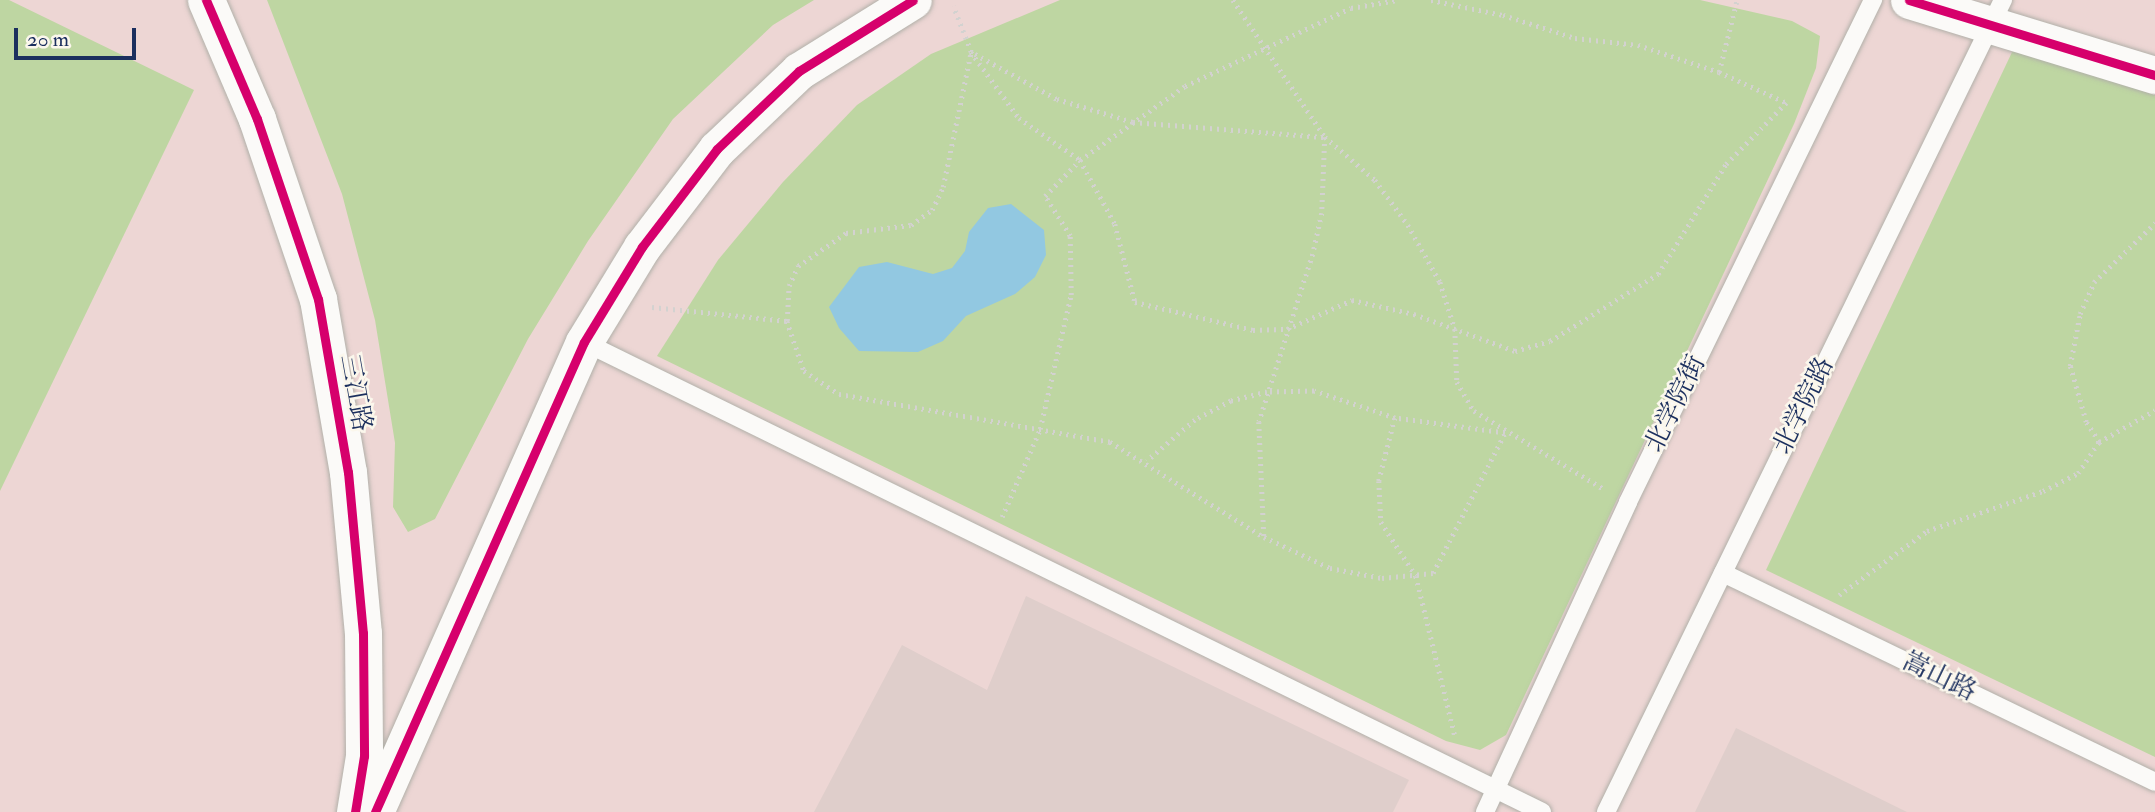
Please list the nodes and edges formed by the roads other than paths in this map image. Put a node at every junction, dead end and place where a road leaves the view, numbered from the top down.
1 (205, 0) edge
2 (913, 0) edge
3 (1873, 0) edge
4 (1909, 0) edge
5 (1997, 12) edge
6 (2155, 75) edge
7 (584, 342) junction
8 (1723, 573) junction
9 (2155, 782) edge
10 (1497, 789) junction
11 (355, 812) edge
12 (375, 812) edge
13 (1485, 812) edge
14 (1542, 812) edge
15 (1606, 812) edge

1 - 11 street, 三江路
2 - 7 street
3 - 10 lane, 北学院街
4 - 5 street
5 - 6 street
5 - 8 lane, 北学院路
7 - 10 lane
7 - 12 street
8 - 9 lane, 嵩山路
8 - 15 lane, 北学院路
10 - 13 lane, 北学院街
10 - 14 lane

